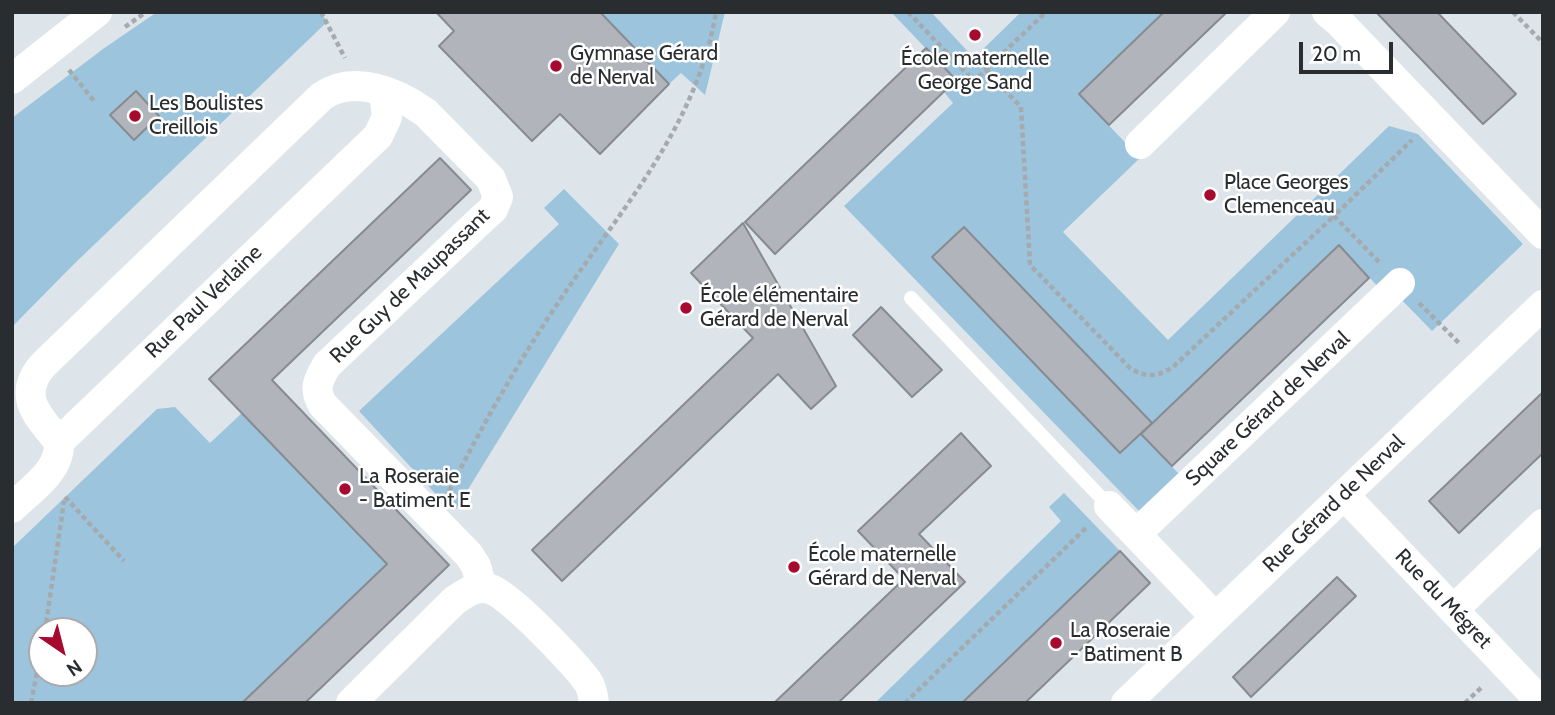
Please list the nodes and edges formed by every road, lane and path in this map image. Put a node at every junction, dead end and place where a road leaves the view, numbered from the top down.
1 (321, 12) edge
2 (716, 12) edge
3 (908, 12) edge
4 (1046, 12) edge
5 (1275, 12) edge
6 (1327, 12) edge
7 (1513, 12) edge
8 (81, 17) edge
9 (1543, 43) edge
10 (67, 67) dead end
11 (986, 70) junction
12 (12, 79) edge
13 (372, 89) junction
14 (94, 101) dead end
15 (1432, 120) junction
16 (1140, 144) dead end
17 (1334, 216) junction
18 (1543, 234) edge
19 (1400, 283) junction
20 (911, 298) dead end
21 (1543, 305) edge
22 (1480, 365) junction
23 (59, 442) junction
24 (55, 486) junction
25 (1344, 495) junction
26 (1109, 506) junction
27 (12, 508) edge
28 (434, 519) junction
29 (1543, 524) edge
30 (1136, 534) junction
31 (124, 561) dead end
32 (482, 587) junction
33 (1453, 610) junction
34 (45, 617) edge
35 (1215, 617) junction
36 (1491, 678) dead end
37 (351, 703) edge
38 (594, 703) edge
39 (905, 703) edge
40 (1126, 703) edge
41 (1465, 703) edge
42 (1542, 703) edge

1 - 13 path
2 - 28 path
3 - 11 path
4 - 11 path
5 - 16 street
6 - 15 street
7 - 9 path
8 - 12 street
10 - 14 path
11 - 17 path
13 - 23 street, Rue Paul Verlaine
13 - 23 street
13 - 28 street, Rue Guy de Maupassant
15 - 17 path
15 - 18 street
17 - 19 path
19 - 22 path
19 - 30 street, Square Gérard de Nerval
20 - 26 lane
21 - 22 street, Rue Gérard de Nerval
22 - 25 street, Rue Gérard de Nerval
23 - 24 street, Rue Paul Verlaine
24 - 27 street, Rue Paul Verlaine
24 - 31 path
24 - 34 path
25 - 33 street, Rue du Mégret
25 - 35 street, Rue Gérard de Nerval
26 - 30 street
26 - 39 path
28 - 32 street, Rue Guy de Maupassant
29 - 33 street
30 - 35 street
32 - 37 street
32 - 38 street
33 - 42 street, Rue du Mégret
35 - 40 street, Rue Gérard de Nerval
36 - 41 path

